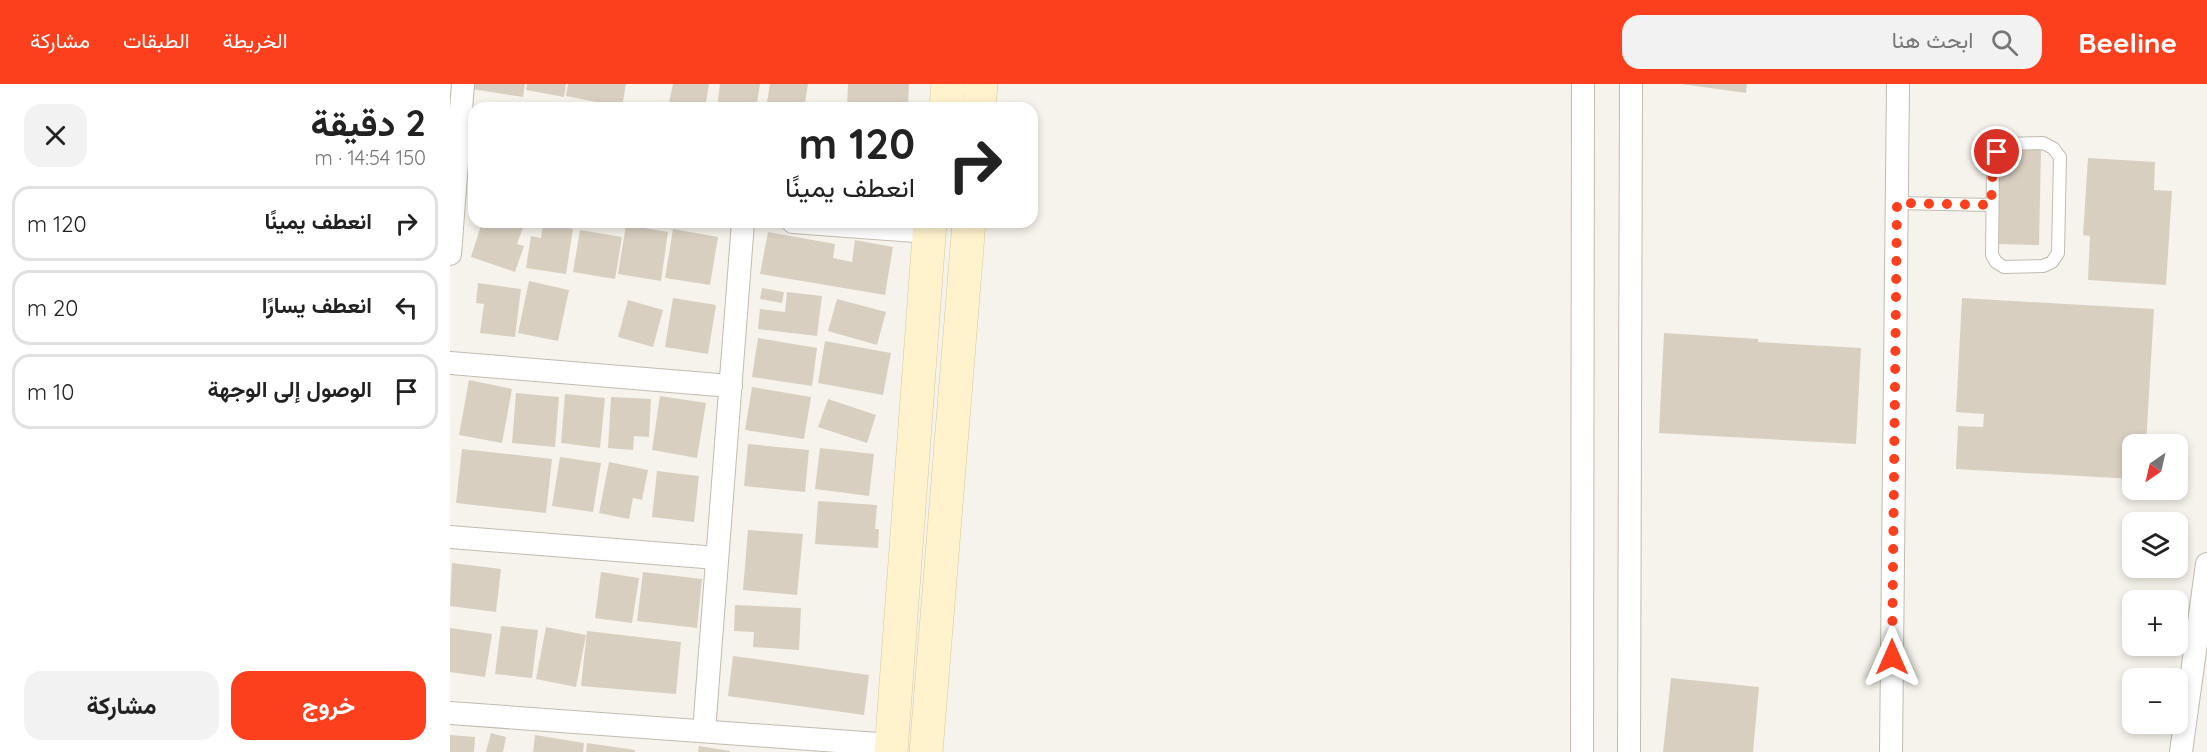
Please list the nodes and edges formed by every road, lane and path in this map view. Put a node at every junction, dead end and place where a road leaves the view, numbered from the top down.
1 (463, 84) edge
2 (948, 84) edge
3 (981, 84) edge
4 (1583, 84) edge
5 (1631, 84) edge
6 (1898, 84) edge
7 (946, 102) edge
8 (980, 102) edge
9 (464, 199) edge
10 (1897, 203) junction
11 (1991, 205) junction
12 (743, 228) edge
13 (929, 228) edge
14 (969, 228) edge
15 (450, 254) edge
16 (450, 363) edge
17 (731, 386) junction
18 (450, 537) edge
19 (717, 558) junction
20 (2207, 564) edge
21 (450, 713) edge
22 (704, 731) junction
23 (892, 748) edge
24 (926, 752) edge
25 (1582, 752) edge
26 (1629, 752) edge
27 (1891, 752) edge
28 (2181, 752) edge

1 - 9 street
2 - 7 street
3 - 8 street
4 - 25 street
5 - 26 street
6 - 10 street
9 - 15 street
10 - 11 lane
10 - 27 street
11 - 11 lane
12 - 17 street
13 - 23 street
14 - 24 street
16 - 17 street
17 - 19 street
18 - 19 street
19 - 22 street
20 - 28 street
21 - 22 street
22 - 23 street

